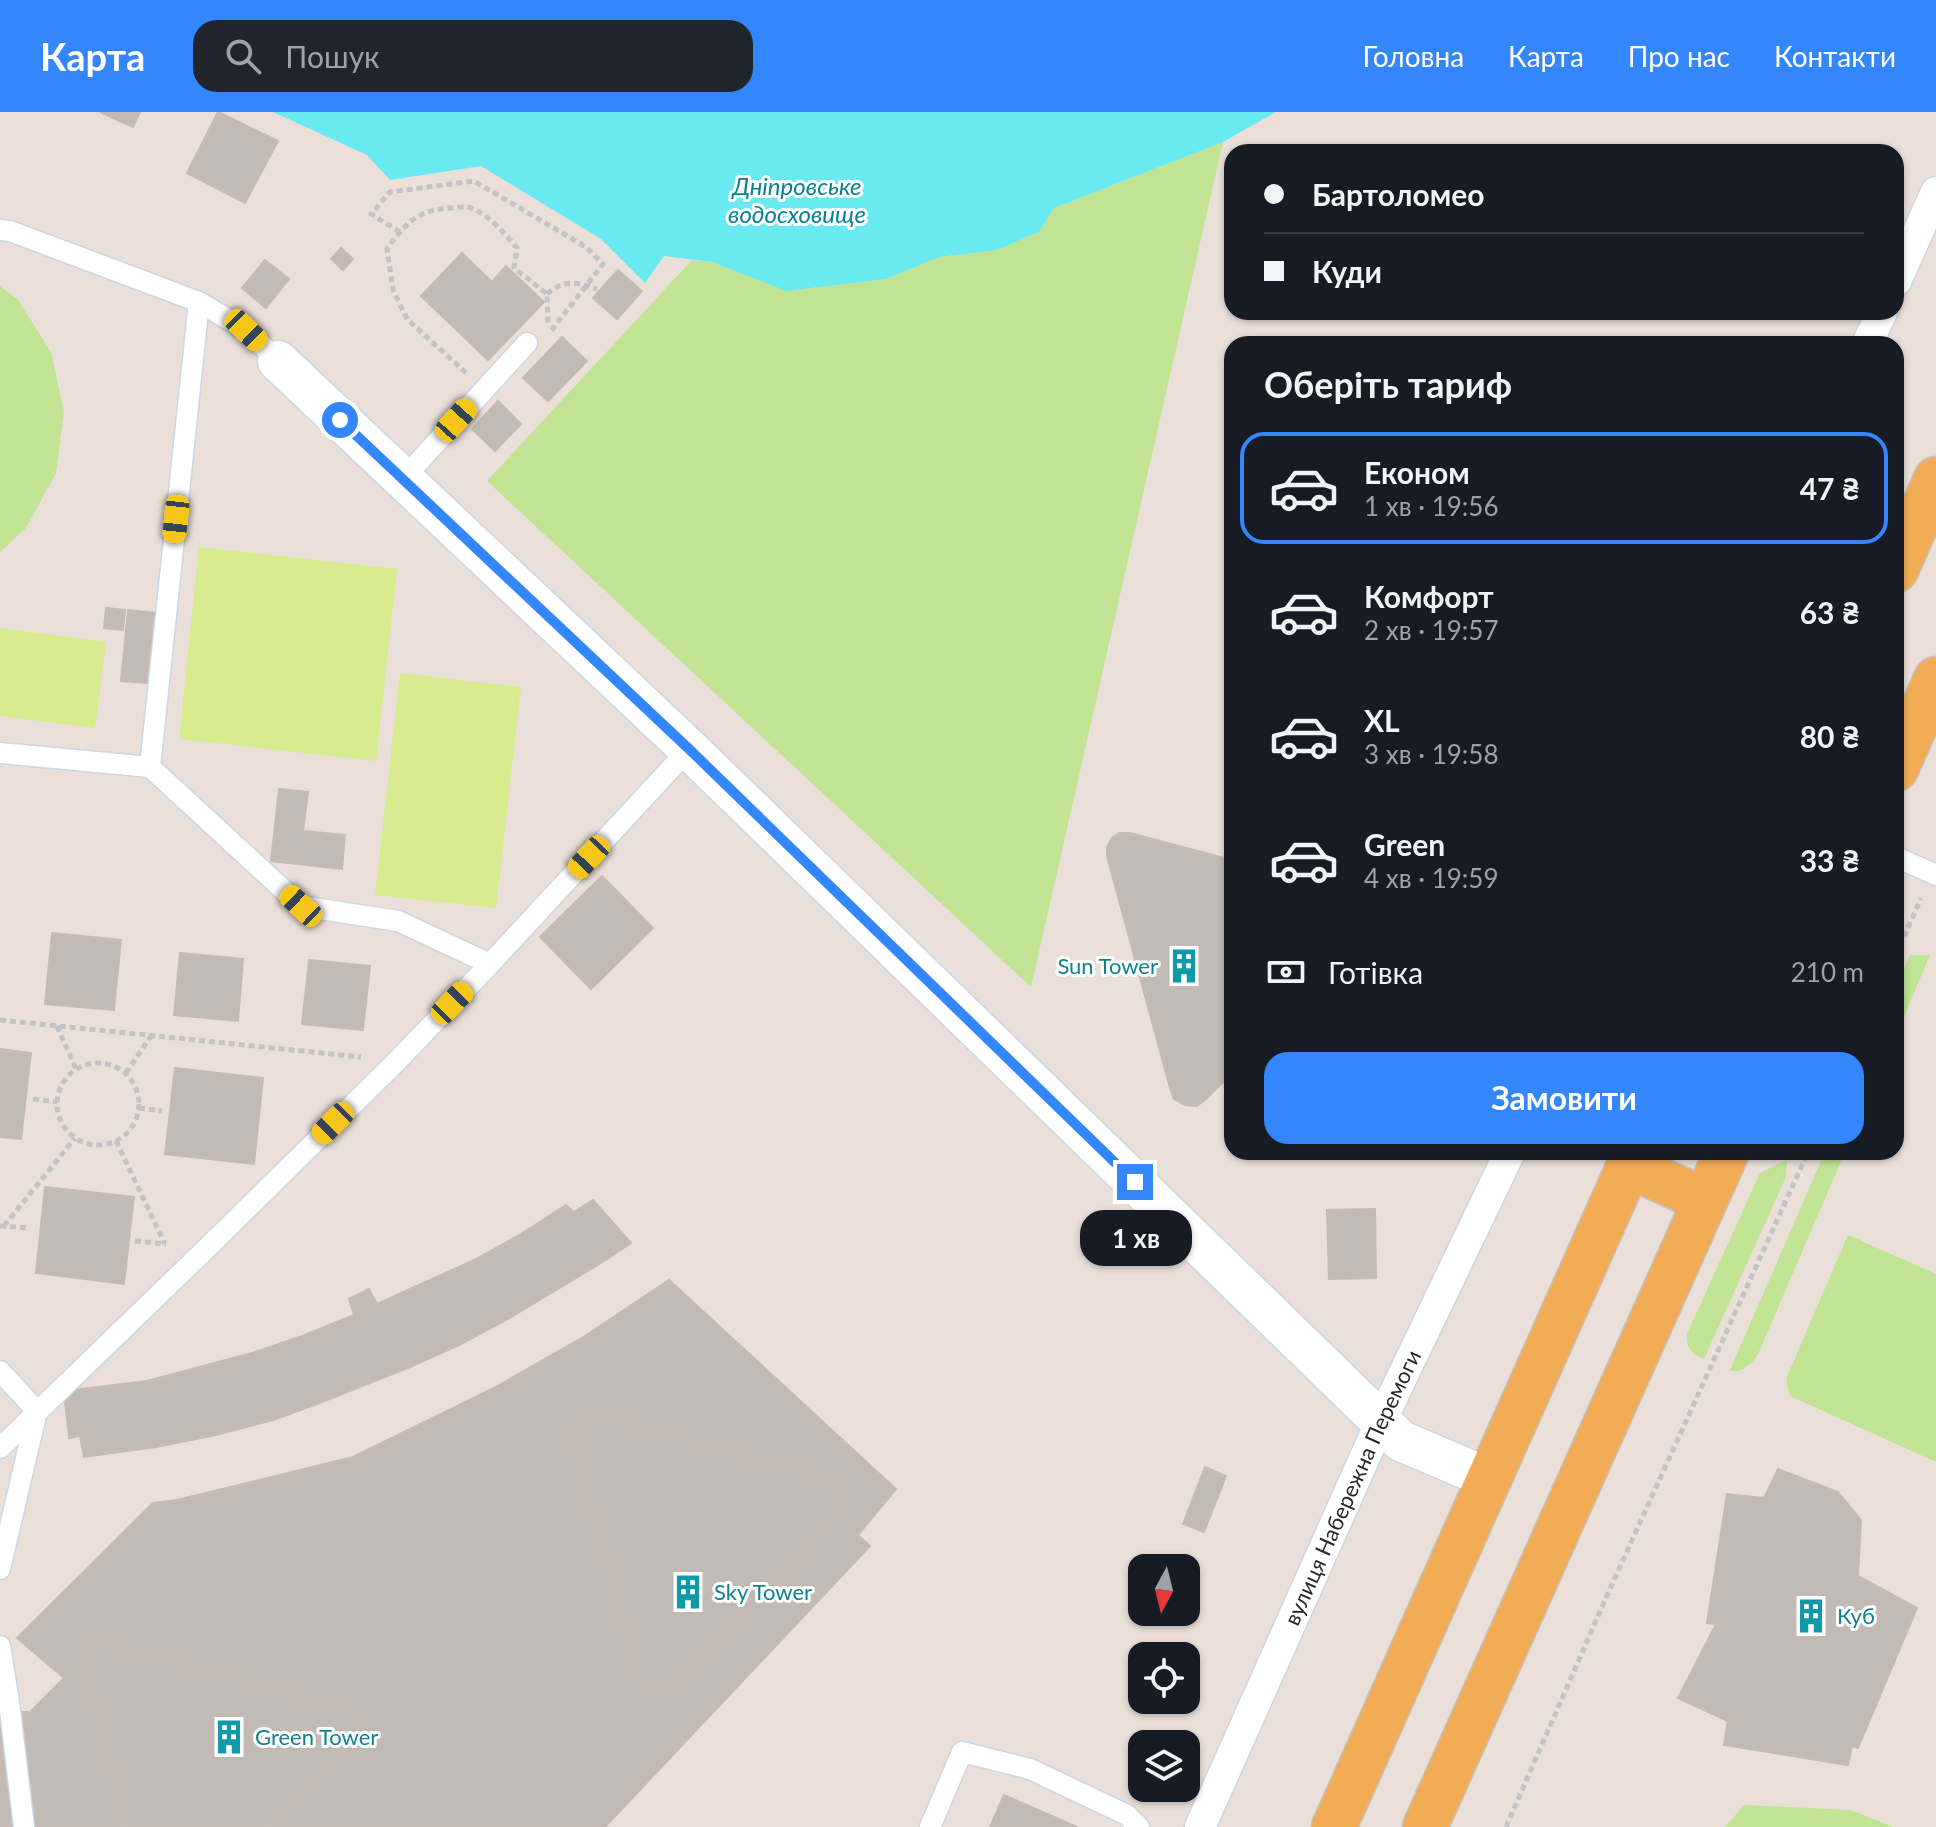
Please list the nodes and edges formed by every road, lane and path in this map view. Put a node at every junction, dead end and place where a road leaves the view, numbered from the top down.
1 (1936, 192) edge
2 (3, 228) edge
3 (400, 232) junction
4 (1904, 263) edge
5 (587, 286) junction
6 (597, 289) dead end
7 (547, 294) junction
8 (199, 302) junction
9 (527, 343) dead end
10 (278, 361) joint
11 (484, 390) junction
12 (403, 479) junction
13 (1936, 479) edge
14 (1904, 552) edge
15 (1936, 679) edge
16 (689, 749) junction
17 (1904, 751) edge
18 (0, 753) edge
19 (150, 767) junction
20 (1904, 861) edge
21 (1934, 874) edge
22 (1904, 938) edge
23 (490, 964) junction
24 (0, 1020) edge
25 (57, 1026) junction
26 (151, 1036) junction
27 (397, 1061) junction
28 (76, 1069) junction
29 (126, 1073) junction
30 (33, 1099) dead end
31 (57, 1102) junction
32 (139, 1108) junction
33 (162, 1111) dead end
34 (75, 1138) junction
35 (116, 1141) junction
36 (1506, 1160) edge
37 (1632, 1160) edge
38 (1634, 1160) edge
39 (1723, 1160) edge
40 (1804, 1160) edge
41 (1705, 1200) junction
42 (2, 1226) edge
43 (29, 1228) dead end
44 (165, 1244) dead end
45 (0, 1371) edge
46 (37, 1411) junction
47 (1381, 1421) junction
48 (0, 1448) edge
49 (1488, 1478) junction
50 (0, 1569) edge
51 (0, 1646) edge
52 (24, 1827) edge
53 (930, 1827) edge
54 (1139, 1827) edge
55 (1200, 1827) edge
56 (1334, 1827) edge
57 (1425, 1827) edge
58 (1506, 1827) edge

1 - 4 street
2 - 8 lane
3 - 5 path
3 - 7 path
3 - 11 path
5 - 6 path
5 - 7 path
5 - 7 path
8 - 10 lane
8 - 19 lane
9 - 11 lane
10 - 12 street
11 - 12 lane
12 - 16 street
13 - 14 main road
15 - 17 main road
16 - 23 lane
16 - 47 street
18 - 19 lane
19 - 23 lane
20 - 21 lane
21 - 22 path
23 - 27 lane
24 - 25 path
25 - 26 path
25 - 28 path
26 - 27 path
26 - 29 path
27 - 46 lane
28 - 29 path
28 - 31 path
29 - 32 path
30 - 31 path
31 - 34 path
32 - 33 path
32 - 35 path
34 - 35 path
34 - 42 path
35 - 44 path
36 - 47 street, вулиця Набережна Перемоги
37 - 49 main road
38 - 41 main road
39 - 41 main road
40 - 58 path
41 - 57 main road
42 - 43 path
45 - 46 lane
46 - 48 lane
46 - 50 lane
47 - 49 street
47 - 55 street, вулиця Набережна Перемоги
49 - 56 main road
51 - 52 lane
53 - 54 lane

